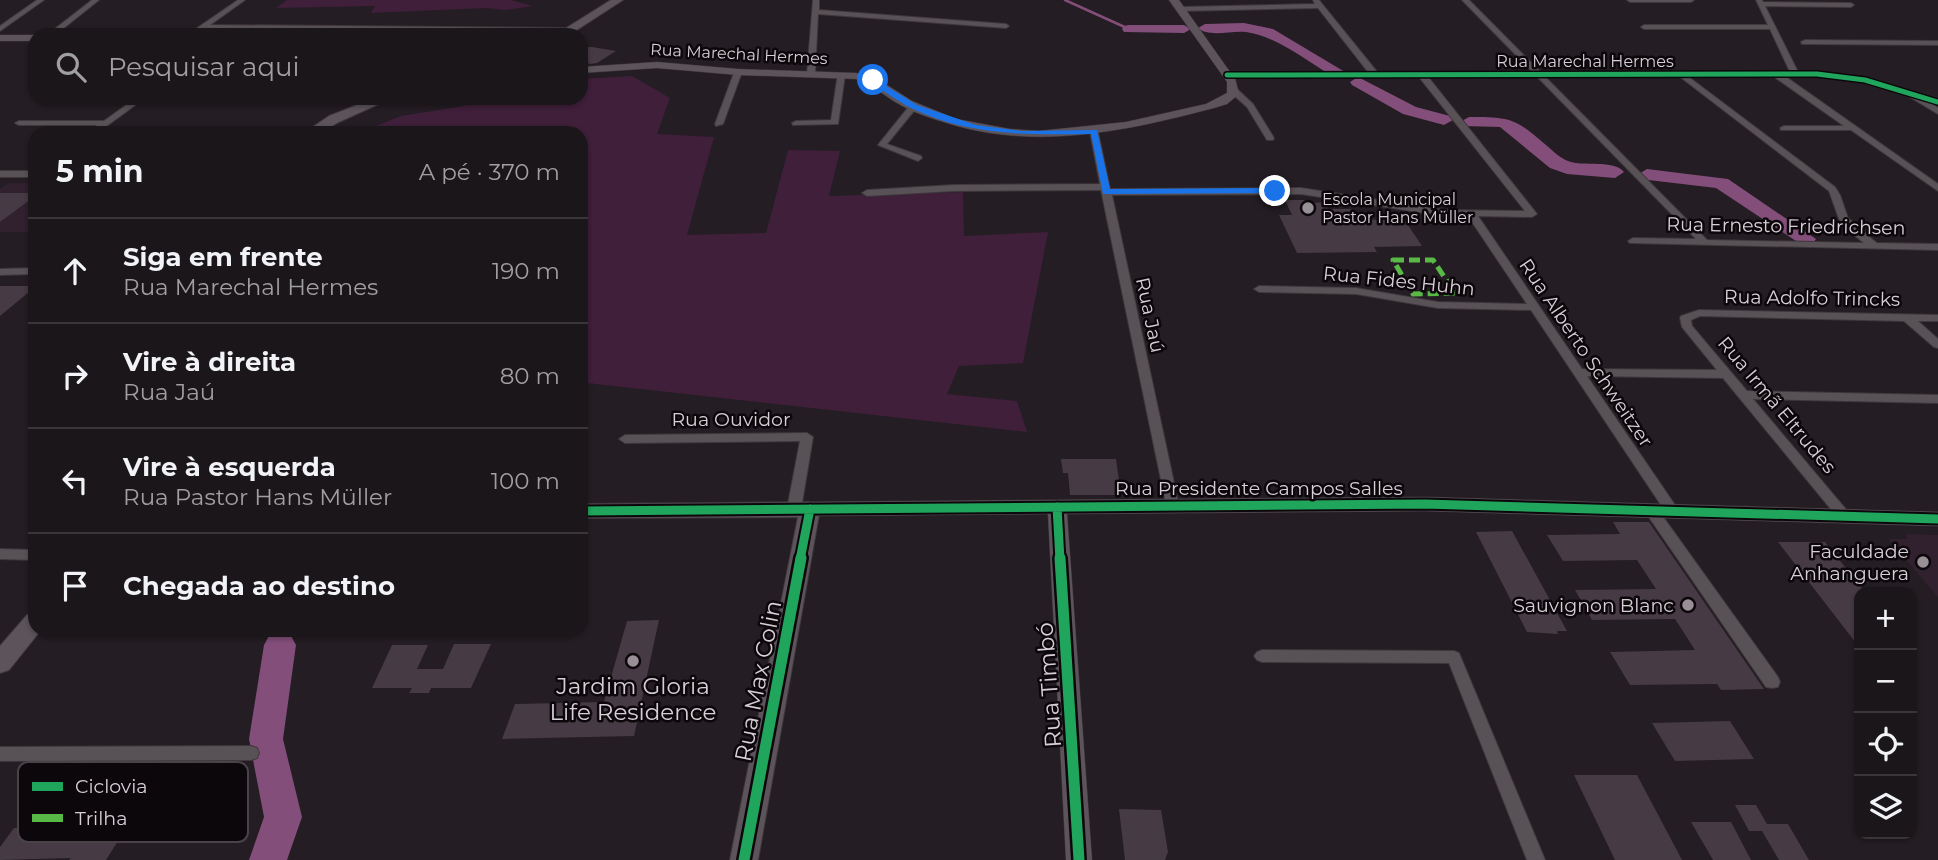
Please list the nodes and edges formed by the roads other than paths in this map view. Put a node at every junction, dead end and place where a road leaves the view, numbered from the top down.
1 (41, 0) edge
2 (96, 0) edge
3 (242, 0) edge
4 (618, 0) edge
5 (816, 0) edge
6 (1465, 0) edge
7 (1630, 0) edge
8 (1691, 0) edge
9 (1760, 2) edge
10 (1318, 3) edge
11 (1177, 4) edge
12 (1851, 5) dead end
13 (1641, 9) dead end
14 (815, 12) junction
15 (1006, 26) dead end
16 (203, 27) joint
17 (1644, 27) dead end
18 (1772, 27) junction
19 (60, 28) edge
20 (275, 28) edge
21 (572, 28) edge
22 (0, 29) edge
23 (0, 38) edge
24 (28, 38) edge
25 (1805, 42) dead end
26 (1938, 43) edge
27 (588, 70) edge
28 (738, 72) junction
29 (811, 74) junction
30 (1682, 74) junction
31 (1776, 74) junction
32 (1795, 74) junction
33 (841, 75) junction
34 (1227, 75) junction
35 (1375, 75) junction
36 (1422, 75) junction
37 (1542, 75) junction
38 (1234, 91) junction
39 (1911, 94) junction
40 (1938, 102) edge
41 (132, 105) edge
42 (368, 105) edge
43 (914, 106) junction
44 (1938, 112) edge
45 (19, 123) dead end
46 (796, 123) dead end
47 (106, 124) junction
48 (719, 124) dead end
49 (103, 126) edge
50 (323, 126) edge
51 (1784, 128) dead end
52 (1853, 128) junction
53 (1094, 132) junction
54 (1270, 138) dead end
55 (918, 158) dead end
56 (0, 174) edge
57 (28, 174) edge
58 (1938, 188) edge
59 (1106, 189) junction
60 (867, 193) dead end
61 (1532, 214) joint
62 (1472, 215) junction
63 (1633, 241) dead end
64 (1704, 242) junction
65 (1875, 246) junction
66 (1938, 247) edge
67 (28, 271) edge
68 (0, 272) edge
69 (1259, 289) dead end
70 (1534, 307) junction
71 (1685, 318) joint
72 (1908, 318) junction
73 (1938, 318) edge
74 (1938, 345) edge
75 (1578, 372) junction
76 (1726, 374) junction
77 (1743, 396) junction
78 (1938, 399) edge
79 (625, 439) dead end
80 (1172, 506) junction
81 (1057, 507) junction
82 (802, 509) junction
83 (1650, 510) junction
84 (588, 511) edge
85 (1672, 511) junction
86 (1844, 516) junction
87 (1938, 519) edge
88 (0, 554) edge
89 (28, 555) edge
90 (28, 629) edge
91 (1262, 656) dead end
92 (0, 663) edge
93 (1772, 682) dead end
94 (251, 753) dead end
95 (0, 754) edge
96 (744, 860) edge
97 (1079, 860) edge
98 (1536, 860) edge

1 - 22 street
2 - 19 street
3 - 16 street
4 - 21 main road
5 - 14 street
6 - 37 street
7 - 8 street
7 - 13 street
9 - 12 street
9 - 18 street
10 - 11 street
10 - 35 street
11 - 34 street
14 - 15 street
14 - 29 street
16 - 20 street
17 - 18 street
18 - 32 street
23 - 24 street
25 - 26 street
27 - 28 street, Rua Marechal Hermes
28 - 29 street, Rua Marechal Hermes
28 - 48 street
29 - 33 street, Rua Marechal Hermes
30 - 31 street, Rua Marechal Hermes
30 - 37 street, Rua Marechal Hermes
30 - 65 street
31 - 32 street, Rua Marechal Hermes
31 - 52 street
32 - 39 street, Rua Marechal Hermes
33 - 43 street, Rua Marechal Hermes
33 - 46 street
34 - 35 street, Rua Marechal Hermes
34 - 38 street
35 - 36 street, Rua Marechal Hermes
36 - 37 street, Rua Marechal Hermes
36 - 61 street
37 - 64 street
38 - 53 street, Rua Marechal Hermes
38 - 54 street
39 - 40 street, Rua Marechal Hermes
39 - 44 street
41 - 47 street
42 - 50 main road
43 - 53 street, Rua Marechal Hermes
43 - 55 street
45 - 47 street
47 - 49 street
51 - 52 street
52 - 58 street
53 - 59 street, Rua Jaú
56 - 57 street
59 - 60 street
59 - 62 street
59 - 80 street, Rua Jaú
61 - 62 street
62 - 70 street, Rua Alberto Schweitzer
63 - 64 street, Rua Ernesto Friedrichsen
64 - 65 street, Rua Ernesto Friedrichsen
65 - 66 street, Rua Ernesto Friedrichsen
67 - 68 street
69 - 70 street, Rua Fides Huhn
70 - 75 street, Rua Alberto Schweitzer
71 - 72 street, Rua Adolfo Trincks
71 - 76 street, Rua Irmã Eltrudes
72 - 73 street, Rua Adolfo Trincks
72 - 74 street
75 - 76 street
75 - 85 street, Rua Alberto Schweitzer
76 - 77 street, Rua Irmã Eltrudes
77 - 78 street
77 - 86 street, Rua Irmã Eltrudes
79 - 82 street, Rua Ouvidor
80 - 81 street, Rua Presidente Campos Salles
80 - 83 street, Rua Presidente Campos Salles
81 - 82 street, Rua Presidente Campos Salles
81 - 97 street, Rua Timbó
82 - 84 main road, Rua Presidente Campos Salles
82 - 96 main road, Rua Max Colin
83 - 85 street, Rua Presidente Campos Salles
83 - 93 street
85 - 86 street, Rua Presidente Campos Salles
86 - 87 street, Rua Presidente Campos Salles
88 - 89 street
90 - 92 main road
91 - 98 street
94 - 95 street

